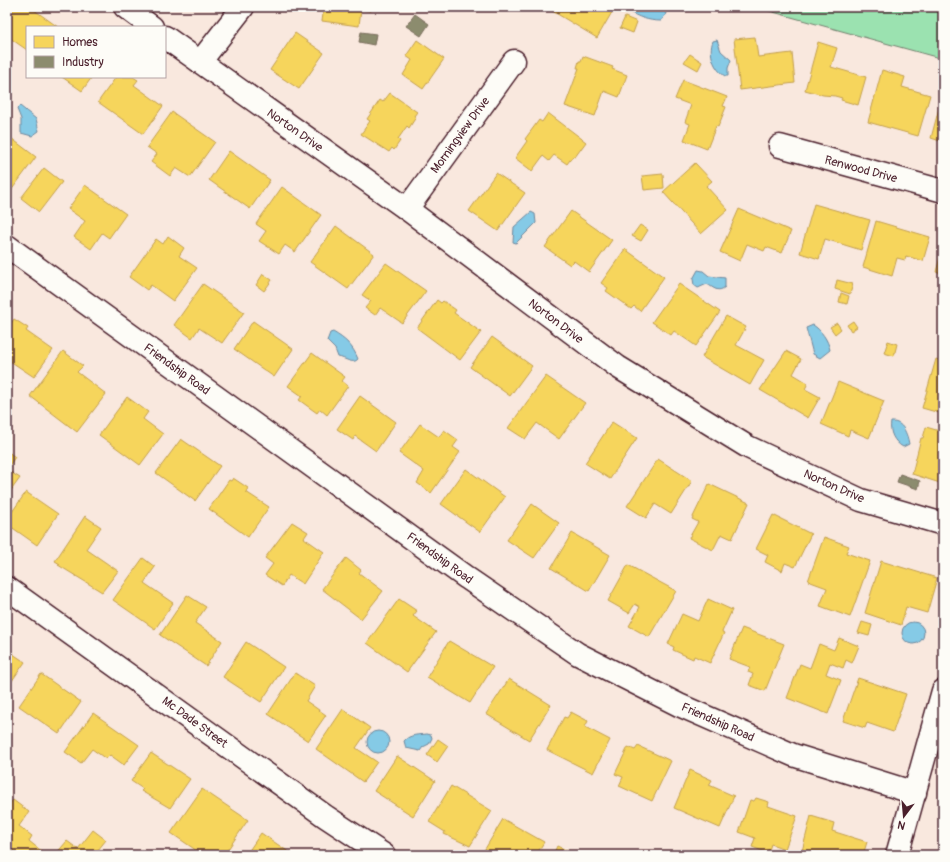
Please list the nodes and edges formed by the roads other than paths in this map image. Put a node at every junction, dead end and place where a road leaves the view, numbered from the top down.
1 (125, 7) edge
2 (243, 7) edge
3 (151, 26) edge
4 (166, 38) edge
5 (514, 61) dead end
6 (200, 62) junction
7 (780, 146) dead end
8 (943, 191) edge
9 (407, 209) junction
10 (7, 246) edge
11 (943, 524) edge
12 (7, 588) edge
13 (943, 691) edge
14 (915, 793) junction
15 (384, 855) edge
16 (897, 855) edge

1 - 3 street
2 - 6 street
4 - 6 street, Norton Drive
5 - 9 street, Morningview Drive
6 - 9 street, Norton Drive
7 - 8 street, Renwood Drive
9 - 11 street, Norton Drive
10 - 14 street, Friendship Road
12 - 15 street, Mc Dade Street
13 - 14 street
14 - 16 street

